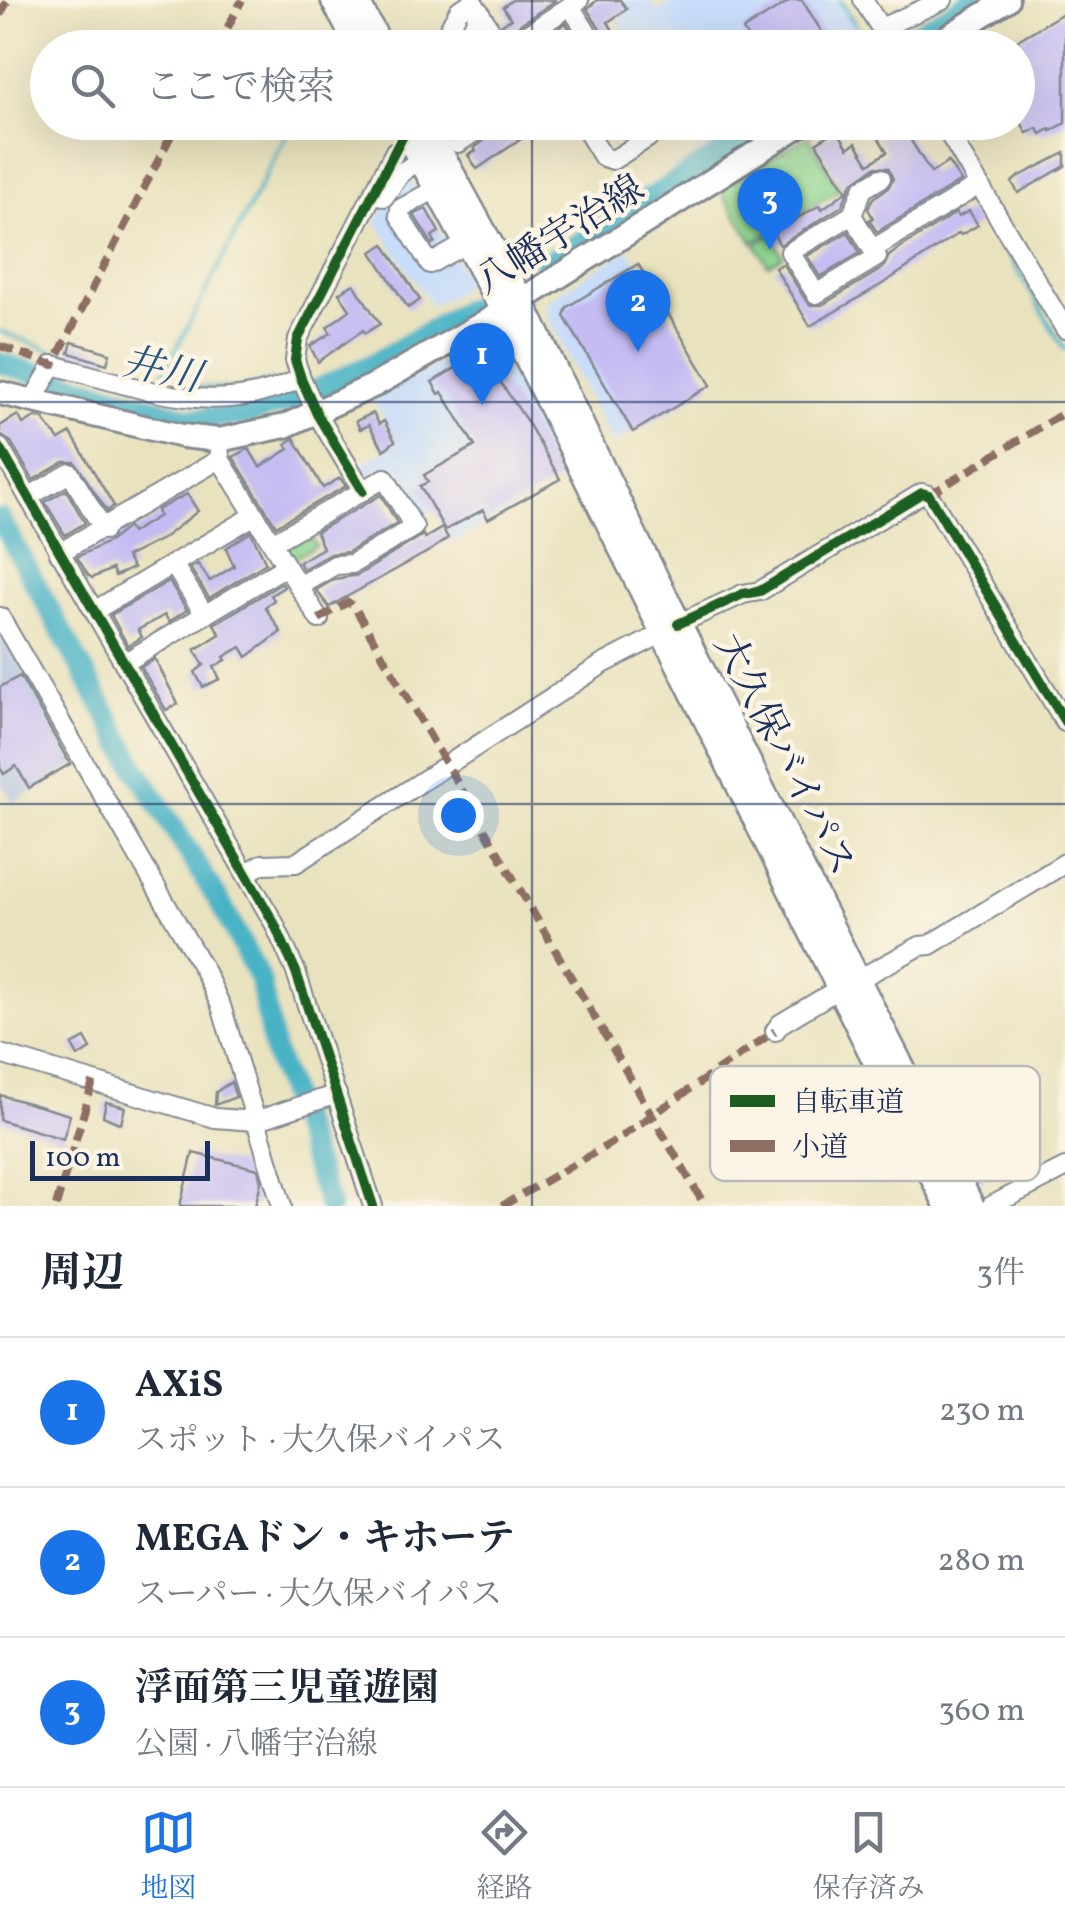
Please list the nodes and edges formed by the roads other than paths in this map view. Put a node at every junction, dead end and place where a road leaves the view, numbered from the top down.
1 (334, 0) edge
2 (355, 0) edge
3 (863, 0) edge
4 (944, 0) edge
5 (1007, 0) edge
6 (574, 3) edge
7 (475, 5) edge
8 (350, 30) edge
9 (371, 30) edge
10 (448, 30) edge
11 (460, 30) edge
12 (467, 30) edge
13 (492, 30) edge
14 (533, 30) edge
15 (588, 30) edge
16 (882, 30) edge
17 (896, 30) edge
18 (958, 30) edge
19 (403, 140) edge
20 (417, 140) edge
21 (423, 140) edge
22 (463, 140) edge
23 (593, 140) edge
24 (645, 140) edge
25 (776, 140) edge
26 (950, 140) edge
27 (458, 143) dead end
28 (395, 151) dead end
29 (421, 159) junction
30 (881, 178) dead end
31 (437, 188) junction
32 (971, 190) junction
33 (852, 215) junction
34 (467, 243) junction
35 (873, 249) junction
36 (340, 258) junction
37 (512, 306) junction
38 (1065, 329) edge
39 (301, 378) junction
40 (0, 393) edge
41 (36, 394) junction
42 (316, 409) junction
43 (0, 448) edge
44 (220, 450) junction
45 (363, 491) junction
46 (28, 497) junction
47 (254, 514) junction
48 (104, 530) junction
49 (272, 543) junction
50 (59, 553) junction
51 (172, 564) junction
52 (286, 566) junction
53 (299, 586) junction
54 (94, 611) junction
55 (204, 615) junction
56 (0, 617) edge
57 (319, 619) dead end
58 (673, 632) junction
59 (124, 664) junction
60 (1065, 722) edge
61 (1065, 862) edge
62 (247, 873) junction
63 (850, 987) junction
64 (0, 1054) edge
65 (885, 1066) edge
66 (894, 1066) edge
67 (336, 1095) junction
68 (259, 1120) junction
69 (1065, 1168) edge
70 (937, 1181) edge
71 (958, 1181) edge
72 (1040, 1181) edge
73 (1040, 1181) edge
74 (282, 1206) edge
75 (374, 1206) edge
76 (948, 1206) edge
77 (972, 1206) edge
78 (991, 1206) edge

1 - 8 highway
2 - 9 highway
3 - 16 street
4 - 17 street
5 - 18 main road
6 - 14 street
6 - 15 street
7 - 10 street
7 - 11 street
7 - 12 street
7 - 13 street
19 - 36 street
20 - 29 highway, 大久保バイパス
21 - 37 highway, 大久保バイパス
22 - 27 street
23 - 24 street
25 - 37 main road, 八幡宇治線
26 - 32 street
28 - 36 street
29 - 31 highway, 大久保バイパス
29 - 36 street
30 - 33 street
31 - 34 highway, 大久保バイパス
31 - 34 street
32 - 35 street
32 - 38 street
33 - 35 street
33 - 35 street
34 - 37 highway, 大久保バイパス
36 - 39 street
37 - 42 main road, 八幡宇治線
37 - 58 highway, 大久保バイパス
39 - 41 street
39 - 42 street
40 - 41 main road, 八幡宇治線
41 - 44 main road, 八幡宇治線
42 - 44 main road, 八幡宇治線
42 - 45 street
43 - 46 street
44 - 47 street
44 - 48 street
45 - 49 street
45 - 53 street
46 - 48 street
46 - 50 street
47 - 49 street
47 - 51 street
48 - 50 street
49 - 52 street
50 - 54 street
51 - 54 street
51 - 55 street
52 - 53 street
52 - 55 street
53 - 57 street
54 - 59 street
55 - 59 street
56 - 68 street
58 - 60 street
58 - 62 street
58 - 63 highway, 大久保バイパス
59 - 62 street
61 - 63 street
62 - 67 street
63 - 65 highway, 大久保バイパス
63 - 66 highway, 大久保バイパス
64 - 68 street
67 - 68 street
67 - 75 street
68 - 74 street
69 - 73 street
70 - 76 highway, 大久保バイパス
71 - 77 highway, 大久保バイパス
72 - 78 street

